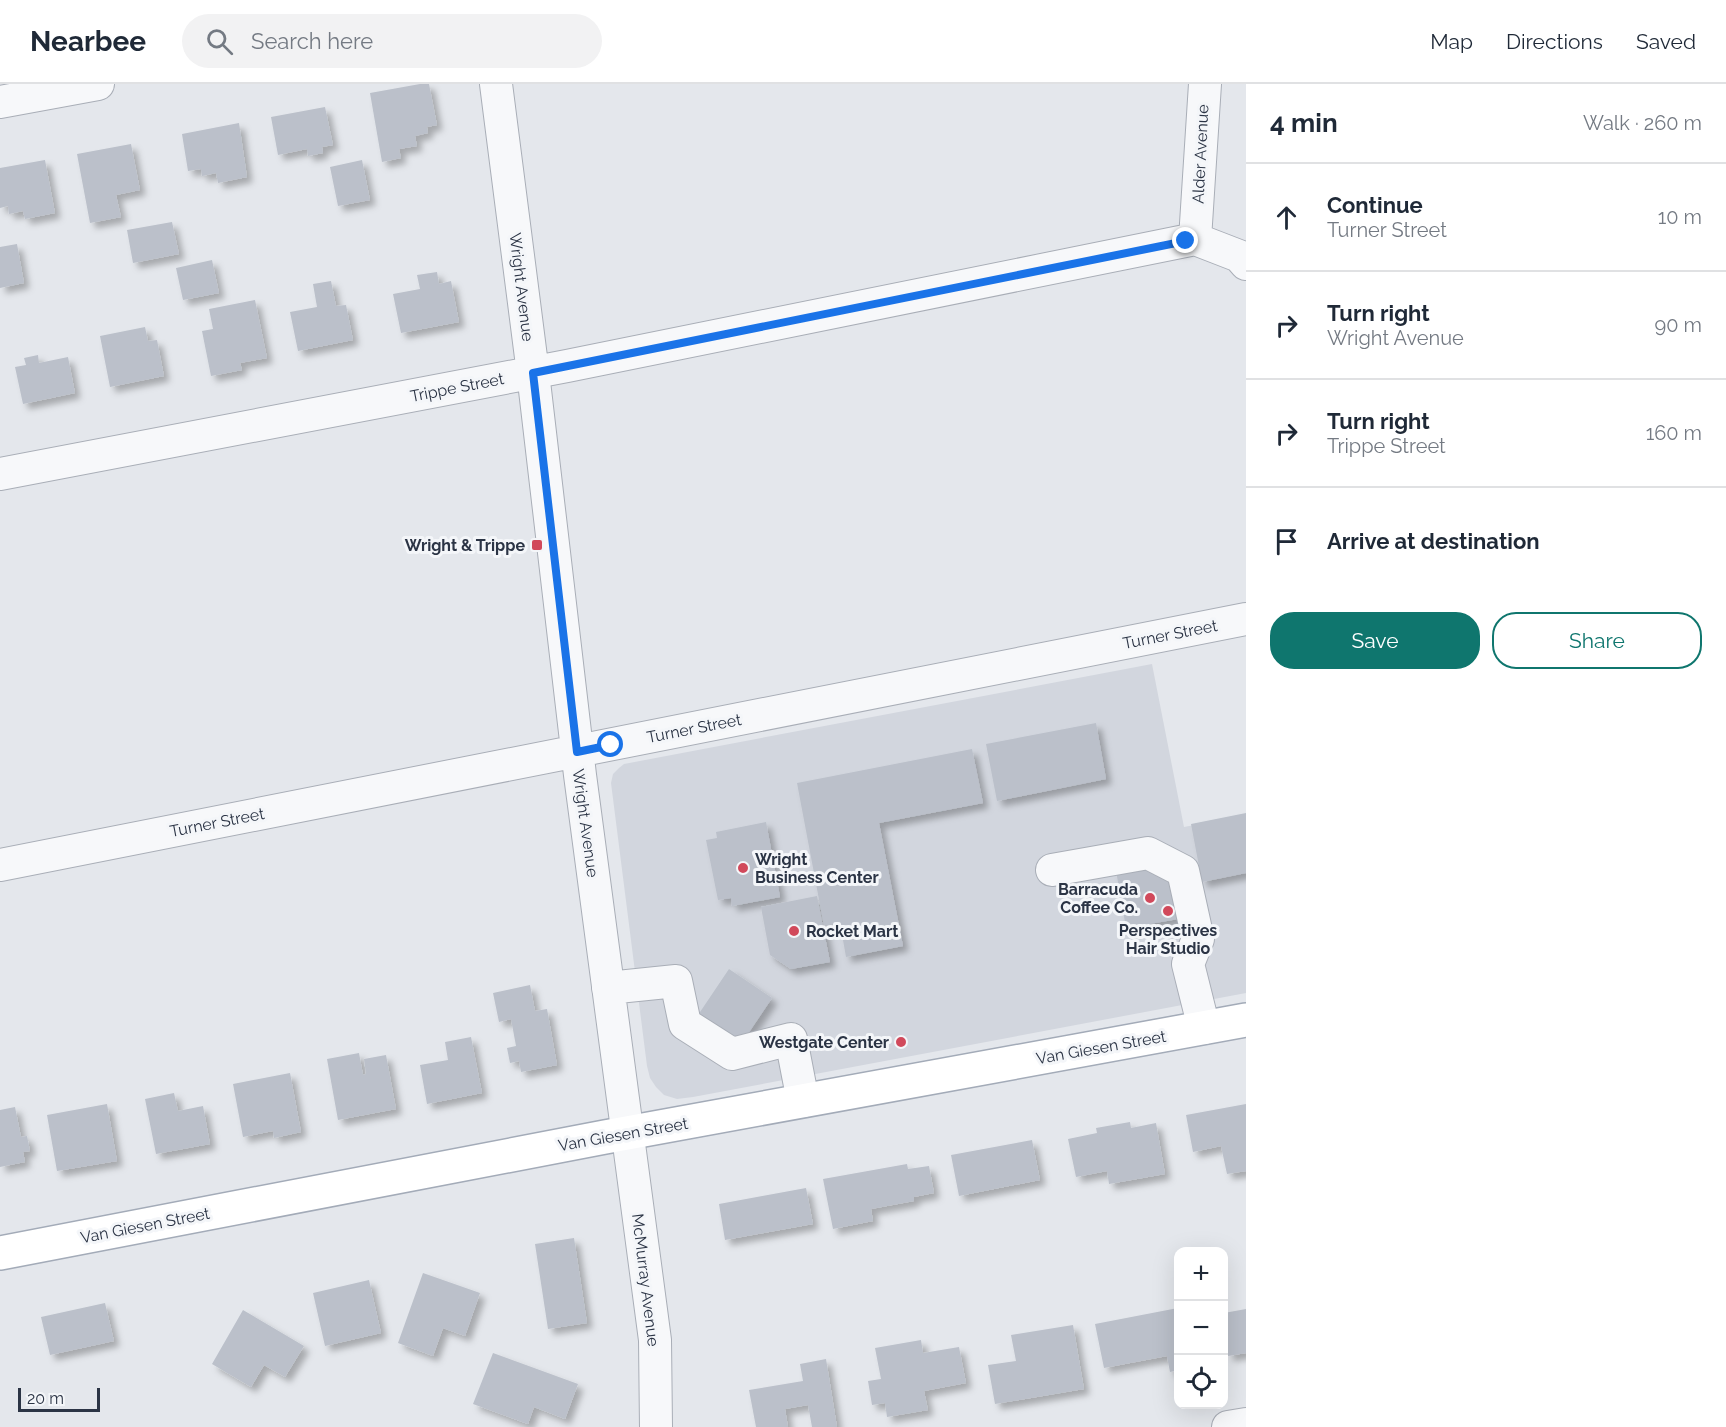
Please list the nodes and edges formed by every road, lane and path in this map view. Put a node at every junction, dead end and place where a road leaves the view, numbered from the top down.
1 (98, 84) edge
2 (496, 84) edge
3 (1205, 84) edge
4 (0, 102) edge
5 (1195, 239) junction
6 (1246, 264) edge
7 (533, 373) junction
8 (0, 474) edge
9 (1246, 619) edge
10 (577, 752) junction
11 (0, 865) edge
12 (1052, 870) dead end
13 (608, 988) junction
14 (1246, 1020) edge
15 (1204, 1028) junction
16 (803, 1101) junction
17 (627, 1133) junction
18 (0, 1253) edge
19 (1246, 1424) edge
20 (656, 1427) edge
21 (1228, 1427) edge

1 - 4 street
2 - 7 street, Wright Avenue
3 - 5 street, Alder Avenue
5 - 6 street
5 - 7 street, Trippe Street
7 - 8 street, Trippe Street
7 - 10 street, Wright Avenue
9 - 10 street, Turner Street
10 - 11 street, Turner Street
10 - 13 street, Wright Avenue
12 - 15 street
13 - 16 street
13 - 17 street, Wright Avenue
14 - 15 main road, Van Giesen Street
15 - 16 main road, Van Giesen Street
16 - 17 main road, Van Giesen Street
17 - 18 main road, Van Giesen Street
17 - 20 street, McMurray Avenue
19 - 21 street

